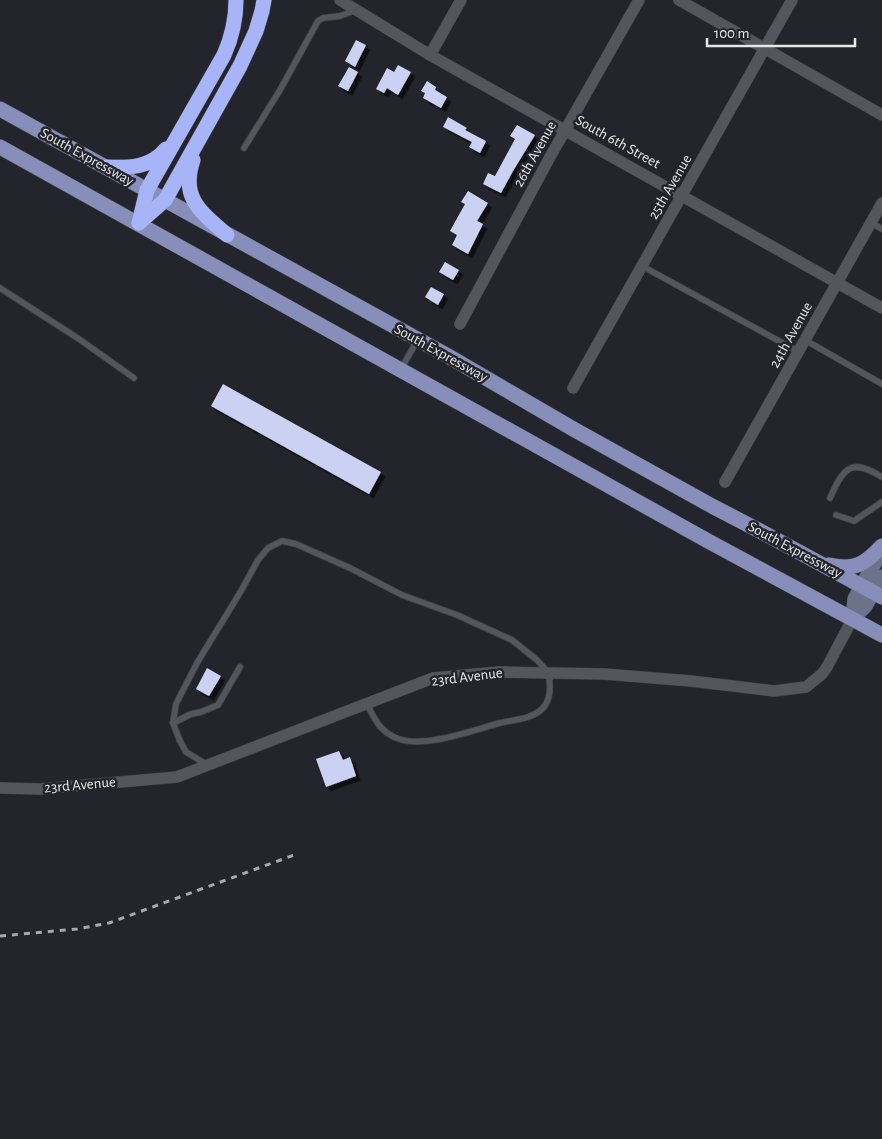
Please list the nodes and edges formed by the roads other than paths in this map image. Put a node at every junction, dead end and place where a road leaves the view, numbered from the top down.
1 (236, 0) edge
2 (264, 0) edge
3 (340, 0) edge
4 (461, 0) edge
5 (639, 0) edge
6 (679, 0) edge
7 (792, 0) edge
8 (356, 10) junction
9 (765, 49) junction
10 (430, 55) junction
11 (0, 109) edge
12 (882, 115) edge
13 (187, 122) junction
14 (207, 124) junction
15 (566, 130) junction
16 (0, 146) edge
17 (244, 148) dead end
18 (106, 168) junction
19 (147, 190) junction
20 (682, 195) junction
21 (165, 200) junction
22 (882, 203) edge
23 (139, 223) junction
24 (870, 223) junction
25 (882, 229) edge
26 (228, 235) junction
27 (642, 266) junction
28 (837, 283) junction
29 (0, 288) edge
30 (882, 308) edge
31 (460, 324) dead end
32 (418, 340) junction
33 (805, 340) junction
34 (799, 352) junction
35 (401, 369) junction
36 (134, 378) dead end
37 (882, 384) edge
38 (573, 388) dead end
39 (882, 477) edge
40 (725, 482) dead end
41 (830, 498) dead end
42 (882, 502) edge
43 (836, 515) dead end
44 (882, 548) edge
45 (815, 561) junction
46 (882, 577) edge
47 (872, 592) edge
48 (853, 618) junction
49 (882, 635) edge
50 (240, 667) dead end
51 (549, 673) junction
52 (367, 704) junction
53 (173, 723) junction
54 (207, 765) junction
55 (0, 788) edge

1 - 13 highway
2 - 14 highway
3 - 8 street, South 6th Street
4 - 10 street
5 - 15 street, 26th Avenue
6 - 9 street
7 - 9 street, 25th Avenue
8 - 10 street, South 6th Street
8 - 17 lane
9 - 12 street
9 - 20 street, 25th Avenue
10 - 15 street, South 6th Street
11 - 18 main road, South Expressway
13 - 18 highway
13 - 19 highway
14 - 21 highway
14 - 26 highway
15 - 20 street, South 6th Street
15 - 31 street, 26th Avenue
16 - 23 main road
18 - 19 main road, South Expressway
19 - 21 main road, South Expressway
19 - 23 highway
20 - 27 street, 25th Avenue
20 - 28 street, South 6th Street
21 - 23 highway
21 - 26 main road, South Expressway
22 - 24 street, 24th Avenue
23 - 35 main road
24 - 25 lane
24 - 28 street, 24th Avenue
26 - 32 main road, South Expressway
27 - 34 lane
27 - 38 street, 25th Avenue
28 - 30 street, South 6th Street
28 - 33 street, 24th Avenue
29 - 36 lane
32 - 35 lane
32 - 45 main road, South Expressway
33 - 34 street, 24th Avenue
33 - 37 lane
34 - 40 street, 24th Avenue
35 - 48 main road
39 - 41 lane
42 - 43 lane
44 - 45 main road
44 - 47 main road, 23rd Avenue
45 - 47 main road, South Expressway
46 - 47 main road, 23rd Avenue
47 - 48 main road, 23rd Avenue
48 - 49 main road
48 - 51 street, 23rd Avenue
50 - 53 lane
51 - 52 street, 23rd Avenue
51 - 52 lane
51 - 53 lane
52 - 54 street, 23rd Avenue
53 - 54 lane
54 - 55 street, 23rd Avenue

